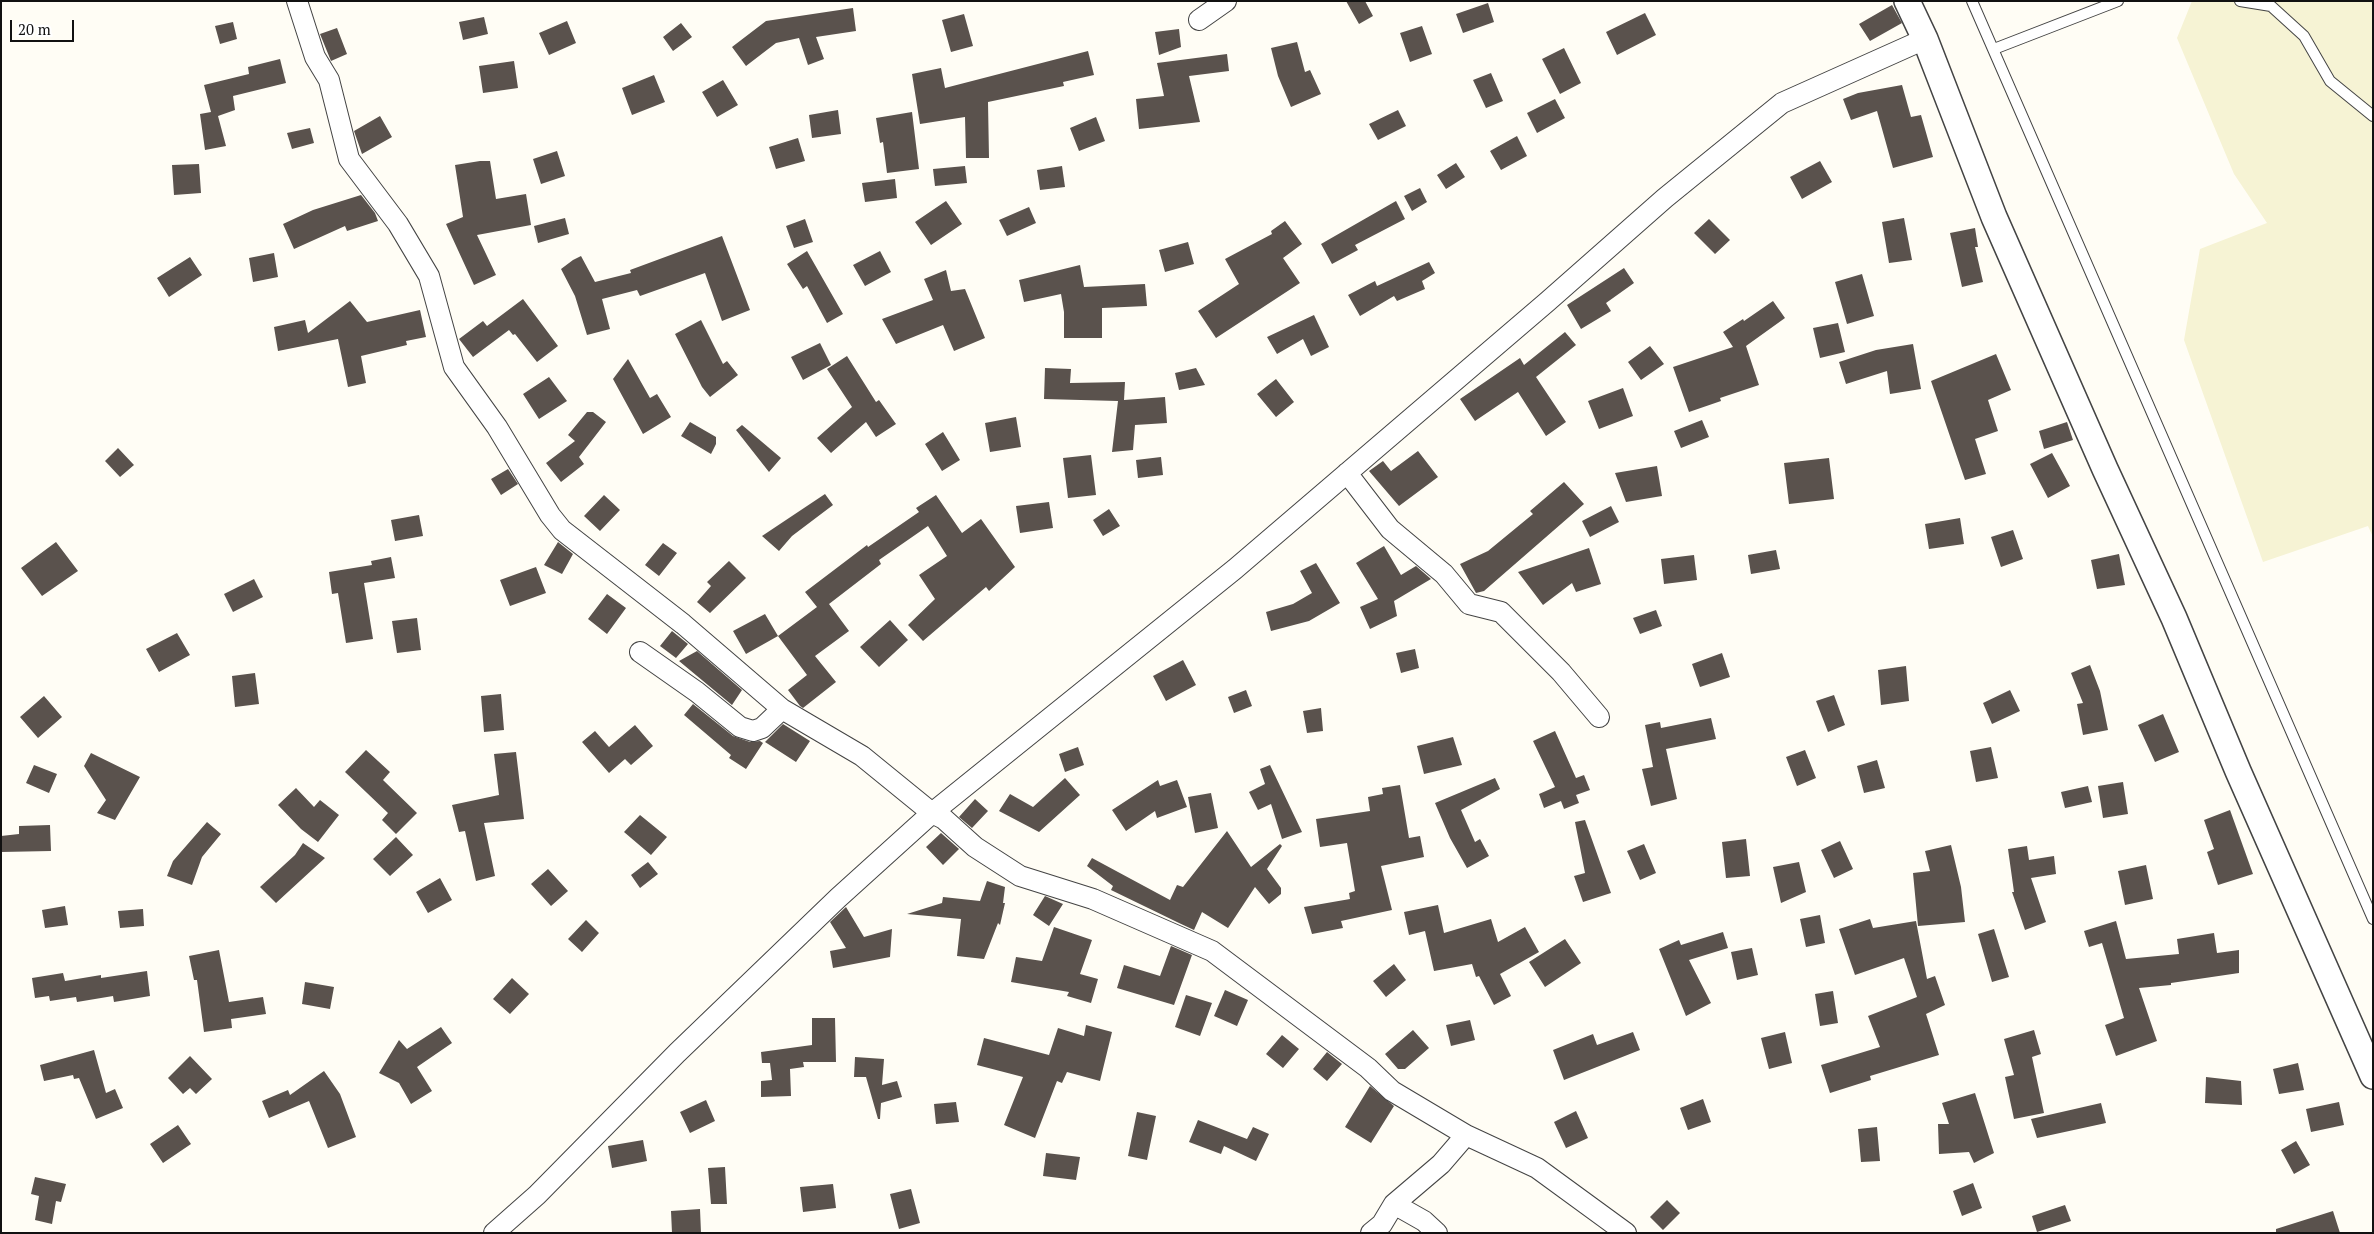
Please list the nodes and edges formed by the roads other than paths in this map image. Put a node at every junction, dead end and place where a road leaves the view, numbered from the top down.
1 (297, 1) edge
2 (1226, 1) edge
3 (1907, 1) edge
4 (1972, 1) edge
5 (2118, 1) edge
6 (2240, 1) edge
7 (1199, 20) dead end
8 (1925, 39) junction
9 (1994, 49) junction
10 (2373, 116) edge
11 (1347, 473) junction
12 (640, 652) dead end
13 (782, 709) junction
14 (1598, 717) dead end
15 (932, 813) junction
16 (2373, 919) edge
17 (2373, 1076) edge
18 (1466, 1135) junction
19 (1394, 1204) junction
20 (494, 1233) edge
21 (1371, 1233) edge
22 (1437, 1233) edge
23 (1626, 1233) edge

1 - 13 street
2 - 7 street
3 - 8 street
4 - 9 lane
5 - 9 lane
6 - 10 lane
8 - 11 street
8 - 17 street
9 - 16 lane
11 - 14 street
11 - 15 street
12 - 13 street
13 - 15 street
15 - 18 street
15 - 20 street
18 - 19 street
18 - 23 street
19 - 21 street
19 - 22 street

